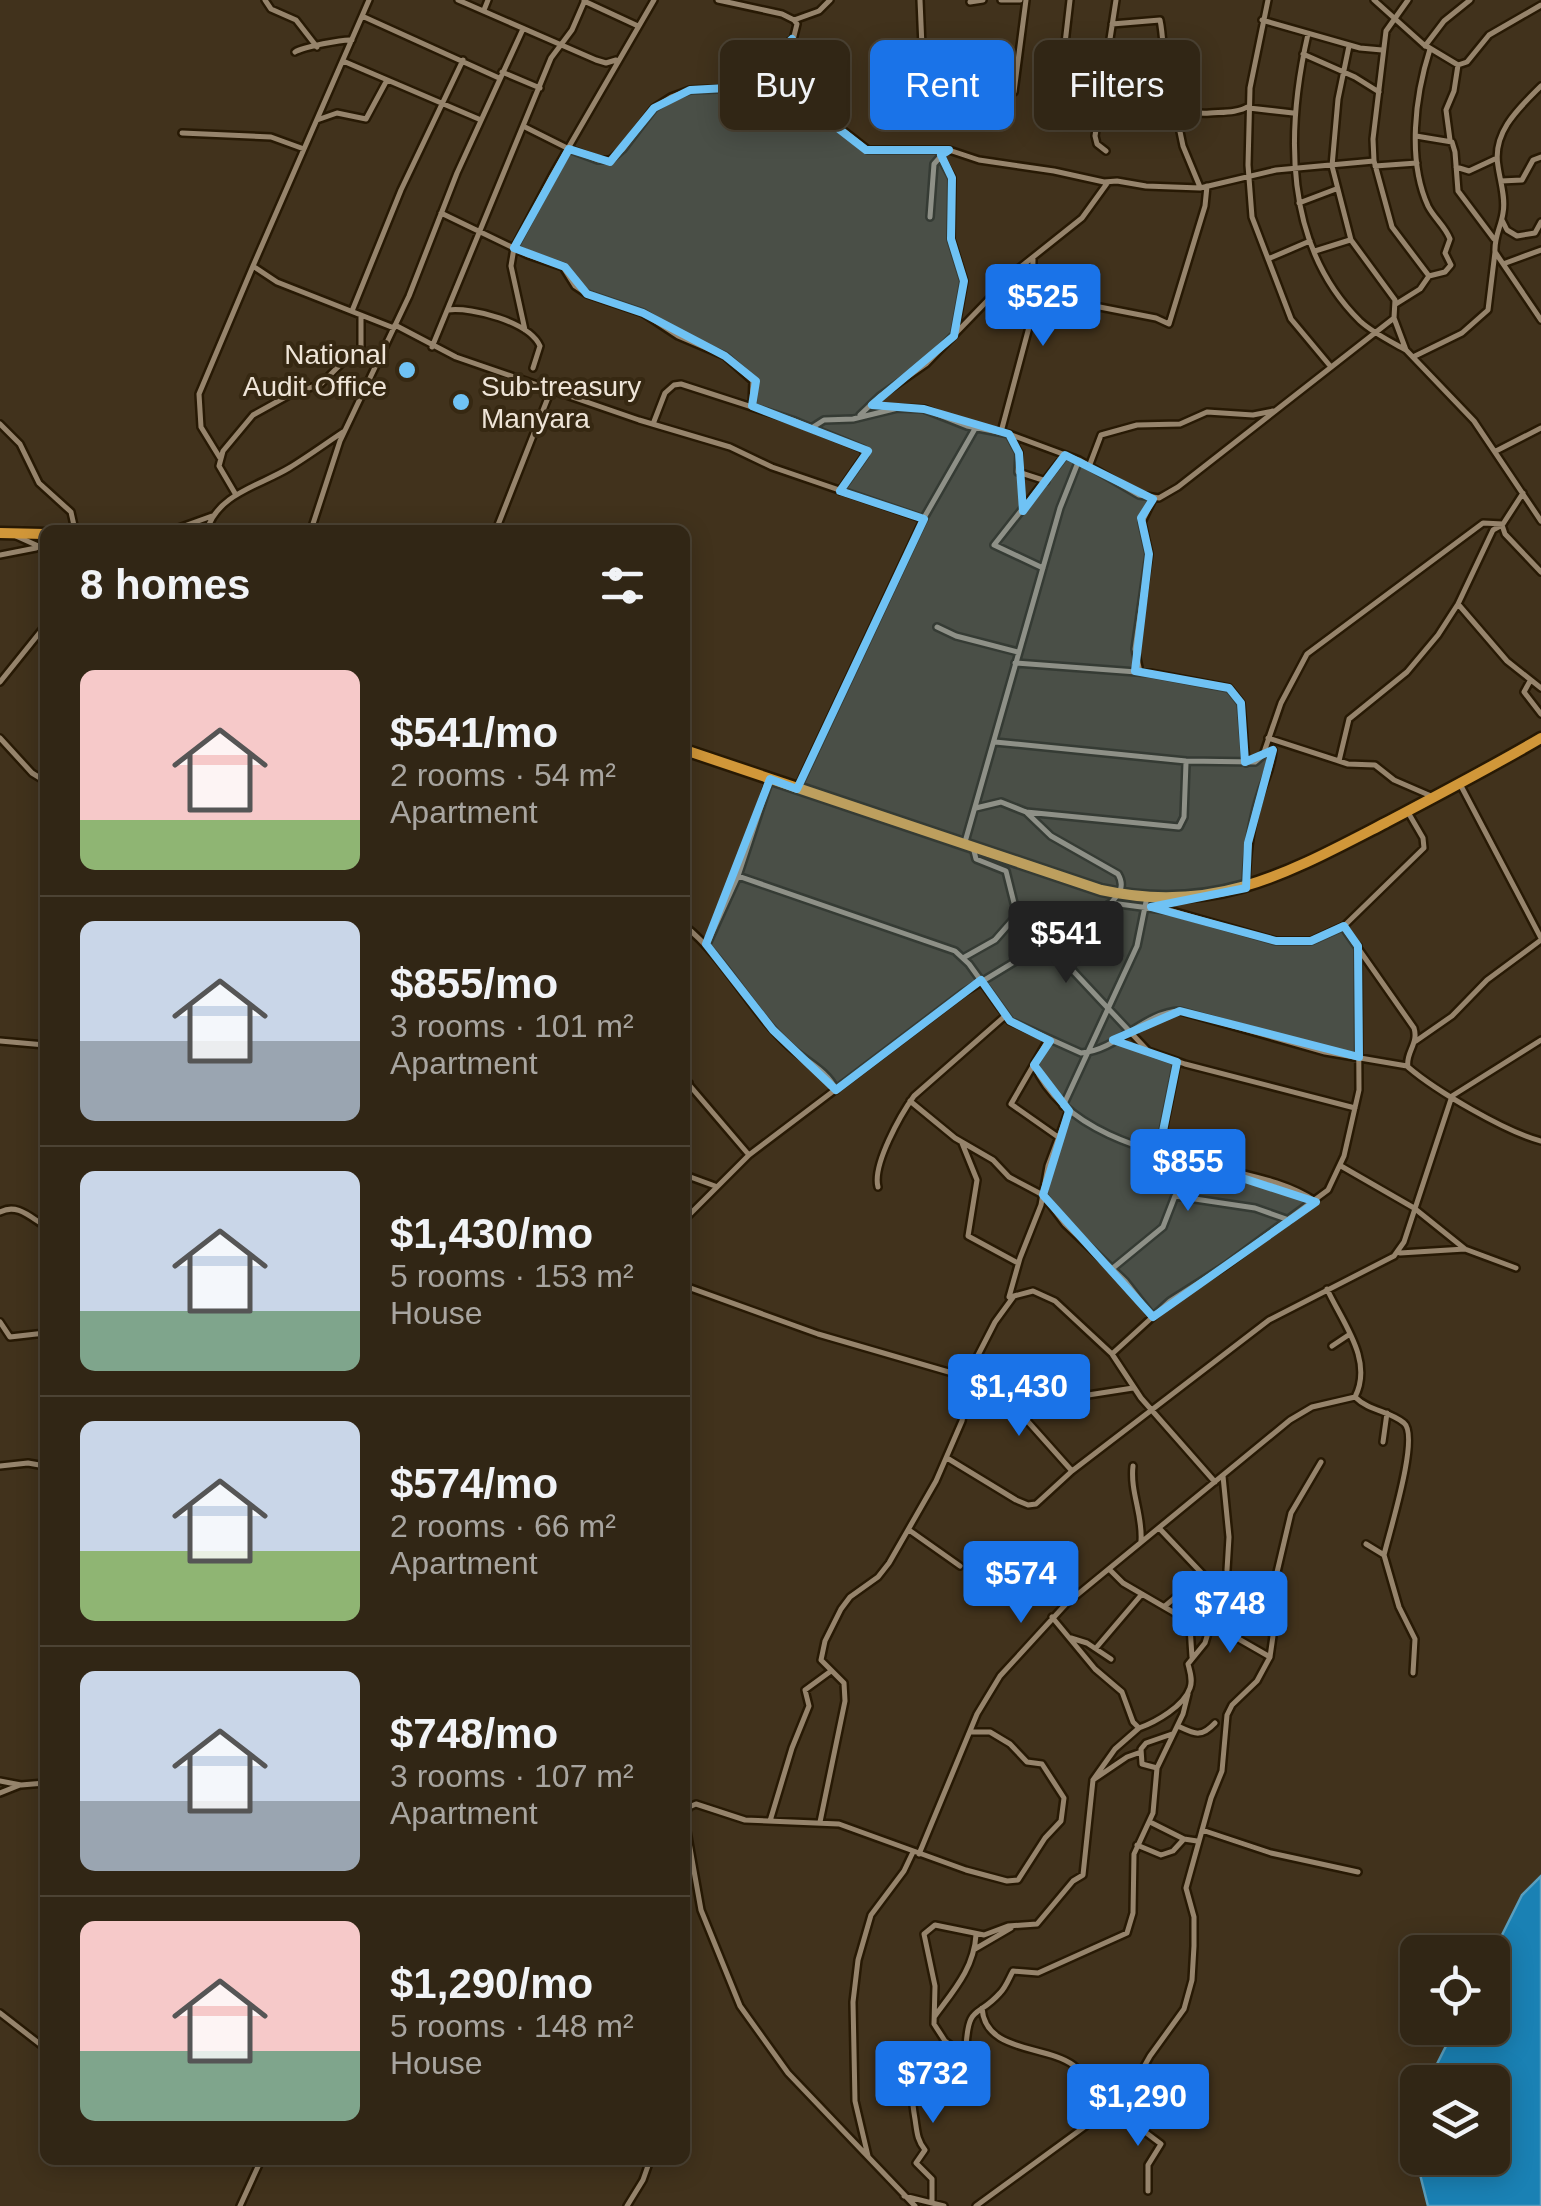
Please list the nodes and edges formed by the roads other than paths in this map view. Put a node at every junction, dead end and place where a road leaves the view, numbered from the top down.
1 (265, 0) edge
2 (369, 0) edge
3 (458, 0) edge
4 (488, 0) edge
5 (654, 0) edge
6 (718, 0) edge
7 (830, 0) edge
8 (920, 0) edge
9 (982, 0) edge
10 (1000, 0) edge
11 (1023, 0) edge
12 (1070, 0) edge
13 (1116, 0) edge
14 (1268, 0) edge
15 (1374, 0) edge
16 (1408, 0) edge
17 (1470, 0) edge
18 (584, 1) edge
19 (736, 2) edge
20 (970, 2) edge
21 (1541, 5) edge
22 (484, 10) junction
23 (362, 16) junction
24 (1394, 18) junction
25 (794, 20) junction
26 (1262, 20) junction
27 (1112, 24) junction
28 (638, 26) junction
29 (523, 29) junction
30 (1308, 34) junction
31 (792, 39) junction
32 (352, 40) junction
33 (922, 40) edge
34 (1065, 40) edge
35 (1163, 40) edge
36 (560, 44) junction
37 (1349, 46) junction
38 (318, 47) junction
39 (1428, 47) junction
40 (1382, 50) junction
41 (294, 52) dead end
42 (1303, 54) junction
43 (620, 58) junction
44 (464, 60) junction
45 (343, 62) junction
46 (1458, 65) junction
47 (1343, 71) junction
48 (501, 75) junction
49 (388, 80) junction
50 (1541, 86) edge
51 (540, 88) junction
52 (1014, 92) dead end
53 (1379, 92) junction
54 (441, 103) junction
55 (1249, 107) junction
56 (1293, 113) junction
57 (1200, 114) edge
58 (317, 120) junction
59 (481, 120) junction
60 (525, 127) junction
61 (1180, 130) edge
62 (182, 133) dead end
63 (1416, 136) junction
64 (1450, 140) junction
65 (304, 149) junction
66 (569, 149) junction
67 (949, 150) junction
68 (1106, 151) dead end
69 (940, 156) junction
70 (1541, 157) edge
71 (1496, 158) junction
72 (1417, 163) junction
73 (1374, 164) junction
74 (1332, 166) junction
75 (1456, 167) junction
76 (1295, 168) junction
77 (1248, 175) junction
78 (1108, 182) junction
79 (1501, 182) junction
80 (1204, 187) junction
81 (1336, 189) junction
82 (1299, 203) junction
83 (442, 213) junction
84 (930, 218) dead end
85 (1502, 220) junction
86 (1541, 222) edge
87 (483, 230) junction
88 (1494, 239) junction
89 (1351, 240) junction
90 (1310, 241) junction
91 (514, 248) junction
92 (1541, 250) edge
93 (1315, 251) junction
94 (1495, 252) junction
95 (1033, 258) junction
96 (1268, 259) junction
97 (1503, 264) junction
98 (253, 266) junction
99 (1429, 276) junction
100 (1033, 294) junction
101 (1396, 304) junction
102 (448, 310) junction
103 (352, 311) junction
104 (361, 315) junction
105 (1394, 318) junction
106 (1541, 320) edge
107 (394, 326) junction
108 (524, 330) junction
109 (1376, 334) junction
110 (954, 336) junction
111 (432, 347) junction
112 (1406, 350) junction
113 (1331, 367) junction
114 (533, 368) dead end
115 (551, 390) junction
116 (752, 406) junction
117 (1276, 410) junction
118 (858, 418) junction
119 (0, 424) edge
120 (653, 424) junction
121 (813, 427) junction
122 (976, 427) junction
123 (1541, 428) edge
124 (346, 430) junction
125 (1005, 433) junction
126 (1496, 451) junction
127 (1064, 454) junction
128 (220, 458) junction
129 (1079, 460) junction
130 (1090, 464) junction
131 (1046, 481) junction
132 (840, 491) junction
133 (1523, 494) junction
134 (236, 495) junction
135 (1152, 499) junction
136 (212, 516) junction
137 (924, 519) junction
138 (1541, 521) edge
139 (74, 525) edge
140 (187, 525) edge
141 (209, 525) edge
142 (313, 525) edge
143 (498, 525) edge
144 (1502, 525) junction
145 (4, 532) edge
146 (40, 534) edge
147 (40, 547) edge
148 (40, 548) edge
149 (0, 555) edge
150 (1042, 568) junction
151 (1541, 572) edge
152 (1458, 604) junction
153 (936, 627) dead end
154 (40, 632) edge
155 (1018, 652) junction
156 (1015, 664) junction
157 (1140, 672) junction
158 (0, 682) edge
159 (1530, 682) junction
160 (1541, 688) edge
161 (1541, 714) edge
162 (0, 738) edge
163 (1268, 738) junction
164 (1541, 738) edge
165 (994, 742) junction
166 (1283, 743) junction
167 (1273, 750) junction
168 (690, 752) edge
169 (1263, 754) junction
170 (1186, 761) junction
171 (1339, 761) junction
172 (1246, 764) junction
173 (40, 777) edge
174 (770, 780) junction
175 (1460, 784) junction
176 (797, 789) junction
177 (1436, 797) junction
178 (976, 808) junction
179 (1408, 811) junction
180 (1026, 812) junction
181 (969, 846) junction
182 (738, 876) junction
183 (1246, 888) junction
184 (1120, 893) junction
185 (1112, 903) junction
186 (1147, 903) junction
187 (1344, 926) junction
188 (690, 932) edge
189 (1541, 939) edge
190 (1046, 942) junction
191 (706, 944) junction
192 (1358, 946) junction
193 (962, 958) junction
194 (980, 980) junction
195 (1108, 1006) junction
196 (1005, 1016) junction
197 (1133, 1032) junction
198 (1048, 1040) junction
199 (1416, 1040) junction
200 (1541, 1040) edge
201 (0, 1041) edge
202 (40, 1045) edge
203 (1090, 1052) junction
204 (1358, 1057) junction
205 (1177, 1062) junction
206 (1034, 1065) junction
207 (1407, 1066) junction
208 (690, 1085) edge
209 (836, 1090) junction
210 (1452, 1096) junction
211 (910, 1101) junction
212 (1066, 1108) junction
213 (1355, 1108) junction
214 (1058, 1137) junction
215 (1541, 1140) edge
216 (962, 1143) junction
217 (1159, 1151) junction
218 (749, 1155) junction
219 (1341, 1166) junction
220 (690, 1177) edge
221 (715, 1186) junction
222 (878, 1187) dead end
223 (1043, 1195) junction
224 (1316, 1202) junction
225 (1414, 1208) junction
226 (0, 1212) edge
227 (690, 1213) edge
228 (1289, 1220) junction
229 (40, 1223) edge
230 (1465, 1249) junction
231 (1398, 1254) junction
232 (1018, 1263) junction
233 (1113, 1268) junction
234 (1516, 1268) dead end
235 (690, 1288) edge
236 (1327, 1289) junction
237 (1008, 1301) junction
238 (1153, 1317) junction
239 (0, 1322) edge
240 (40, 1333) edge
241 (1350, 1334) junction
242 (1332, 1346) dead end
243 (1112, 1354) junction
244 (970, 1376) junction
245 (1133, 1388) junction
246 (1028, 1395) junction
247 (1355, 1398) junction
248 (1152, 1410) junction
249 (1387, 1412) junction
250 (1384, 1442) dead end
251 (948, 1458) junction
252 (1321, 1462) dead end
253 (40, 1465) edge
254 (0, 1466) edge
255 (1134, 1466) dead end
256 (1072, 1471) junction
257 (1223, 1476) junction
258 (1215, 1482) junction
259 (1159, 1528) junction
260 (909, 1530) junction
261 (1141, 1542) junction
262 (1366, 1544) dead end
263 (1384, 1555) junction
264 (960, 1566) dead end
265 (1108, 1569) junction
266 (1227, 1570) dead end
267 (1201, 1576) junction
268 (1220, 1593) junction
269 (1142, 1594) junction
270 (1165, 1606) junction
271 (1052, 1617) junction
272 (1209, 1622) junction
273 (1268, 1628) junction
274 (1068, 1636) junction
275 (1096, 1648) junction
276 (1192, 1657) junction
277 (1270, 1657) junction
278 (1111, 1659) dead end
279 (831, 1671) junction
280 (1413, 1673) dead end
281 (1188, 1694) junction
282 (1215, 1723) dead end
283 (1178, 1726) junction
284 (1139, 1728) junction
285 (969, 1732) junction
286 (1172, 1734) junction
287 (1141, 1752) junction
288 (1157, 1768) junction
289 (1092, 1780) junction
290 (0, 1781) edge
291 (40, 1783) edge
292 (21, 1785) junction
293 (0, 1793) edge
294 (690, 1806) edge
295 (770, 1821) junction
296 (820, 1822) junction
297 (1150, 1822) junction
298 (1202, 1830) junction
299 (1184, 1839) junction
300 (1199, 1841) junction
301 (1137, 1845) junction
302 (690, 1851) edge
303 (916, 1853) junction
304 (1358, 1872) dead end
305 (1014, 1926) junction
306 (976, 1934) junction
307 (975, 1949) junction
308 (982, 2006) junction
309 (0, 2013) edge
310 (934, 2019) junction
311 (945, 2040) junction
312 (40, 2044) edge
313 (1113, 2106) junction
314 (868, 2158) junction
315 (259, 2165) edge
316 (648, 2165) edge
317 (1148, 2191) dead end
318 (901, 2195) junction
319 (932, 2203) junction
320 (240, 2206) edge
321 (627, 2206) edge
322 (915, 2206) edge
323 (944, 2206) edge
324 (976, 2206) edge

1 - 38 street
2 - 23 street
3 - 22 street
4 - 22 street
5 - 28 street
6 - 19 street
7 - 25 street
8 - 33 street
9 - 20 street
10 - 11 street
11 - 52 street
12 - 34 street
13 - 27 street
14 - 26 street
15 - 24 street
16 - 24 street
17 - 39 street
18 - 28 street
18 - 36 street
19 - 25 street
21 - 46 street
22 - 29 street
23 - 32 street
23 - 44 street
24 - 39 street
24 - 40 street
25 - 31 street
26 - 30 street
26 - 55 street
27 - 35 street
27 - 68 street
28 - 43 street
29 - 36 street
29 - 48 street
30 - 37 street
30 - 42 street
31 - 66 street
31 - 67 street
32 - 38 street
32 - 45 street
36 - 43 street
36 - 51 street
37 - 40 street
37 - 47 street
38 - 41 street
39 - 46 street
39 - 63 street
40 - 53 street
42 - 47 street
42 - 56 street
43 - 66 street
44 - 48 street
44 - 54 street
45 - 49 street
45 - 58 street
46 - 64 street
47 - 53 street
47 - 74 street
48 - 51 street
48 - 59 street
49 - 54 street
49 - 58 street
50 - 71 street
51 - 60 street
53 - 73 street
54 - 59 street
54 - 103 street
55 - 56 street
55 - 57 street
55 - 77 street
56 - 76 street
58 - 65 street
59 - 83 street
60 - 66 street
60 - 87 street
61 - 80 street
62 - 65 street
63 - 64 street
63 - 72 street
64 - 75 street
65 - 98 street
66 - 91 street
67 - 69 street
67 - 78 street
69 - 84 street
69 - 110 street
70 - 79 street
71 - 75 street
71 - 79 street
72 - 73 street
72 - 99 street
73 - 74 street
73 - 99 street
74 - 76 street
74 - 81 street
75 - 88 street
76 - 77 street
76 - 82 street
77 - 80 street
77 - 96 street
78 - 80 street
78 - 95 street
79 - 85 street
80 - 100 street
81 - 82 street
81 - 89 street
82 - 90 street
83 - 87 street
83 - 107 street
85 - 86 street
85 - 88 street
87 - 91 street
87 - 102 street
88 - 94 street
89 - 93 street
89 - 101 street
90 - 93 street
90 - 96 street
91 - 108 street
91 - 116 street
92 - 97 street
93 - 109 street
94 - 97 street
94 - 112 street
95 - 100 street
95 - 110 street
96 - 113 street
97 - 106 street
98 - 103 street
98 - 128 street
99 - 101 street
100 - 125 street
101 - 105 street
102 - 108 street
102 - 111 street
103 - 104 street
104 - 107 street
104 - 128 street
105 - 109 street
105 - 112 street
107 - 111 street
107 - 124 street
108 - 114 street
109 - 112 street
109 - 113 street
110 - 118 street
111 - 115 street
112 - 126 street
113 - 117 street
115 - 120 street
115 - 143 street
116 - 120 street
116 - 121 street
117 - 130 street
117 - 135 street
118 - 121 street
118 - 122 street
119 - 139 street
120 - 132 street
121 - 132 street
122 - 125 street
122 - 137 street
123 - 126 street
124 - 134 street
124 - 142 street
125 - 127 street
125 - 131 street
126 - 133 street
127 - 129 street
127 - 131 street
128 - 134 street
129 - 130 street
129 - 150 street
130 - 135 street
131 - 150 street
132 - 137 street
133 - 138 street
133 - 144 street
134 - 136 street
135 - 157 street
136 - 140 street
136 - 141 street
137 - 176 street
144 - 151 street
144 - 152 street
144 - 163 street
145 - 146 highway
145 - 147 street
148 - 149 street
150 - 155 street
152 - 159 street
152 - 171 street
153 - 155 street
154 - 158 street
155 - 156 street
156 - 157 street
156 - 165 street
157 - 172 street
159 - 160 street
159 - 161 street
162 - 173 street
163 - 166 street
163 - 169 street
164 - 175 highway
165 - 170 street
165 - 178 street
166 - 167 street
166 - 171 street
167 - 169 street
167 - 183 street
168 - 174 highway
169 - 172 street
170 - 172 street
170 - 180 street
171 - 177 street
174 - 176 highway
174 - 182 street
175 - 177 highway
175 - 189 street
176 - 181 highway
177 - 179 highway
178 - 180 street
178 - 181 street
179 - 183 highway
179 - 187 street
180 - 184 street
181 - 184 highway
181 - 193 street
182 - 191 street
182 - 193 street
183 - 186 highway
184 - 185 street
184 - 186 highway
185 - 186 street
185 - 190 street
186 - 187 street
186 - 195 street
187 - 192 street
188 - 191 street
189 - 199 street
190 - 194 street
190 - 195 street
191 - 209 street
192 - 199 street
192 - 204 street
193 - 194 street
194 - 196 street
194 - 209 street
195 - 197 street
195 - 203 street
196 - 198 street
196 - 211 street
197 - 203 street
197 - 204 street
197 - 205 street
198 - 203 street
198 - 206 street
199 - 207 street
200 - 210 street
201 - 202 street
203 - 212 street
204 - 207 street
204 - 213 street
205 - 213 street
205 - 217 street
206 - 212 street
206 - 214 street
207 - 210 street
208 - 218 street
209 - 218 street
210 - 215 street
210 - 225 street
211 - 216 street
211 - 222 street
212 - 214 street
212 - 217 street
213 - 219 street
214 - 223 street
216 - 223 street
216 - 232 street
217 - 224 street
218 - 221 street
219 - 224 street
219 - 225 street
220 - 221 street
221 - 227 street
223 - 232 street
223 - 233 street
224 - 228 street
225 - 230 street
225 - 231 street
226 - 229 street
228 - 233 street
228 - 238 street
230 - 231 street
230 - 234 street
231 - 236 street
232 - 237 street
233 - 238 street
235 - 244 street
236 - 241 street
236 - 248 street
237 - 243 street
237 - 244 street
238 - 243 street
239 - 240 street
241 - 242 street
241 - 247 street
243 - 245 street
244 - 246 street
244 - 251 street
245 - 246 street
245 - 248 street
246 - 256 street
247 - 249 street
247 - 257 street
248 - 256 street
248 - 258 street
249 - 250 street
249 - 263 street
251 - 256 street
251 - 260 street
252 - 273 street
253 - 254 street
255 - 261 street
257 - 258 street
257 - 266 street
258 - 259 street
259 - 261 street
259 - 267 street
260 - 264 street
260 - 279 street
261 - 265 street
262 - 263 street
263 - 280 street
265 - 269 street
265 - 271 street
267 - 268 street
267 - 270 street
268 - 272 street
268 - 273 street
269 - 270 street
269 - 275 street
270 - 276 street
271 - 274 street
271 - 285 street
272 - 276 street
272 - 277 street
273 - 277 street
274 - 275 street
274 - 284 street
275 - 278 street
276 - 281 street
277 - 298 street
279 - 295 street
279 - 296 street
281 - 283 street
281 - 284 street
282 - 283 street
283 - 286 street
284 - 289 street
285 - 303 street
285 - 303 street
286 - 287 street
286 - 288 street
287 - 288 street
287 - 289 street
288 - 297 street
289 - 305 street
290 - 292 street
291 - 292 street
292 - 293 street
294 - 295 street
295 - 296 street
296 - 303 street
297 - 299 street
297 - 301 street
298 - 300 street
298 - 304 street
299 - 300 street
299 - 301 street
300 - 313 street
301 - 308 street
302 - 314 street
303 - 314 street
305 - 306 street
305 - 307 street
306 - 307 street
306 - 310 street
307 - 310 street
308 - 311 street
308 - 313 street
309 - 312 street
310 - 311 street
311 - 319 street
313 - 317 street
313 - 324 street
314 - 318 street
315 - 320 street
316 - 321 street
318 - 319 street
318 - 322 street
319 - 323 street

